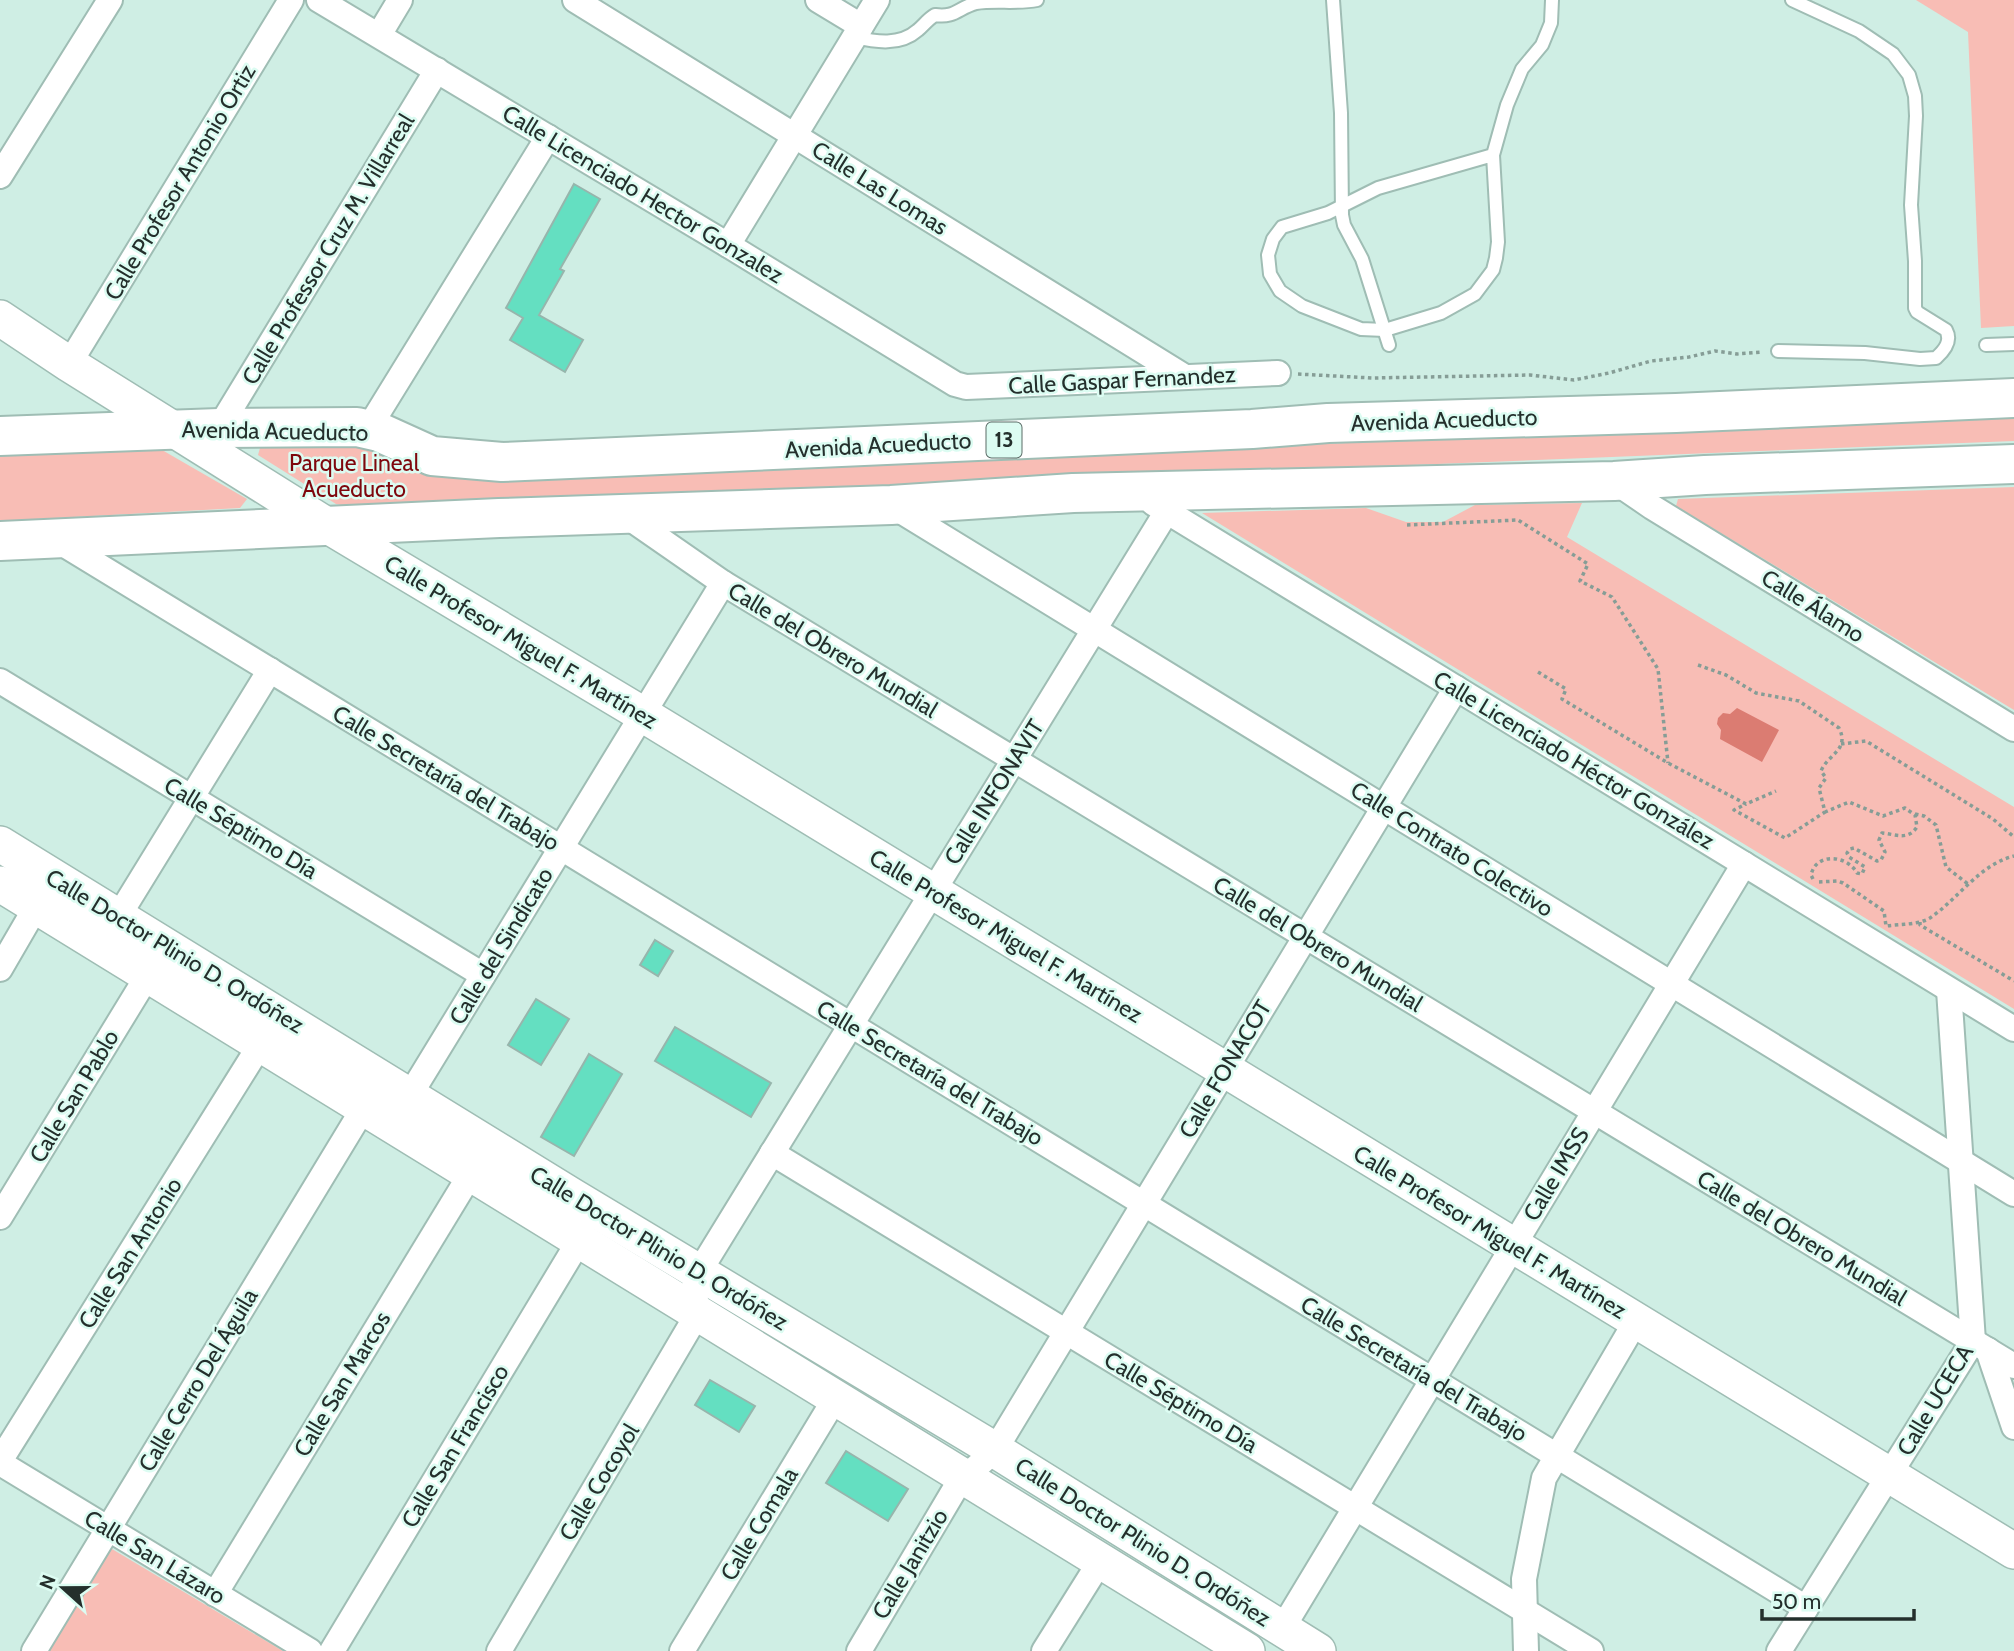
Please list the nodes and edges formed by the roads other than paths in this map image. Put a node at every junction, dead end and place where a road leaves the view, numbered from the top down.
1 (110, 0) edge
2 (291, 0) edge
3 (319, 0) edge
4 (400, 0) edge
5 (575, 0) edge
6 (818, 0) edge
7 (877, 0) edge
8 (1037, 0) edge
9 (1333, 0) edge
10 (1552, 0) edge
11 (1792, 0) edge
12 (858, 31) junction
13 (379, 35) junction
14 (437, 70) junction
15 (795, 134) junction
16 (548, 137) junction
17 (1493, 155) junction
18 (0, 176) edge
19 (1342, 207) junction
20 (728, 245) junction
21 (0, 318) edge
22 (1385, 330) junction
23 (2014, 344) edge
24 (1390, 345) dead end
25 (1986, 345) dead end
26 (1778, 351) road end
27 (69, 364) junction
28 (1278, 373) road end
29 (1185, 377) junction
30 (966, 387) joint
31 (2014, 398) edge
32 (219, 428) junction
33 (176, 429) junction
34 (368, 429) junction
35 (0, 436) edge
36 (2014, 464) edge
37 (1614, 481) junction
38 (1173, 501) junction
39 (891, 505) junction
40 (625, 515) junction
41 (328, 526) junction
42 (55, 538) junction
43 (0, 541) edge
44 (723, 583) junction
45 (1094, 629) junction
46 (270, 670) junction
47 (0, 681) edge
48 (1456, 688) junction
49 (642, 714) junction
50 (2014, 729) edge
51 (1014, 760) junction
52 (192, 798) junction
53 (1384, 807) junction
54 (0, 844) edge
55 (561, 848) junction
56 (1744, 864) junction
57 (0, 884) edge
58 (933, 892) junction
59 (36, 907) junction
60 (118, 917) junction
61 (1305, 936) junction
62 (0, 969) edge
63 (148, 975) junction
64 (483, 975) junction
65 (1672, 984) junction
66 (1949, 990) junction
67 (851, 1025) junction
68 (2014, 1029) edge
69 (260, 1045) junction
70 (1225, 1070) junction
71 (410, 1095) junction
72 (1594, 1112) junction
73 (377, 1117) junction
74 (772, 1153) junction
75 (1960, 1161) junction
76 (470, 1175) junction
77 (2014, 1194) edge
78 (572, 1196) junction
79 (1143, 1204) junction
80 (0, 1217) edge
81 (566, 1233) junction
82 (1513, 1246) junction
83 (699, 1272) junction
84 (698, 1313) junction
85 (1636, 1321) junction
86 (1066, 1332) junction
87 (1980, 1346) junction
88 (2014, 1366) edge
89 (1432, 1380) junction
90 (836, 1397) junction
91 (2014, 1427) edge
92 (995, 1450) junction
93 (1556, 1456) junction
94 (0, 1462) edge
95 (1889, 1475) junction
96 (961, 1477) junction
97 (1355, 1508) junction
98 (108, 1529) junction
99 (2014, 1551) edge
100 (1101, 1560) junction
101 (215, 1594) junction
102 (1805, 1608) junction
103 (1524, 1610) junction
104 (1271, 1622) junction
105 (1232, 1647) edge
106 (34, 1651) edge
107 (310, 1651) edge
108 (332, 1651) edge
109 (499, 1651) edge
110 (682, 1651) edge
111 (859, 1651) edge
112 (1044, 1651) edge
113 (1318, 1651) edge
114 (1526, 1651) edge
115 (1591, 1651) edge
116 (1779, 1651) edge

1 - 18 street
2 - 27 street, Calle Profesor Antonio Ortiz
3 - 13 street, Calle Licenciado Hector Gonzalez
4 - 13 street
5 - 15 street, Calle Las Lomas
6 - 12 street
7 - 12 street
8 - 12 lane
9 - 19 lane
10 - 17 lane
11 - 26 lane
12 - 15 street
13 - 14 street, Calle Licenciado Hector Gonzalez
14 - 16 street, Calle Licenciado Hector Gonzalez
14 - 32 street, Calle Professor Cruz M. Villarreal
15 - 20 street
15 - 29 street, Calle Las Lomas
16 - 20 street, Calle Licenciado Hector Gonzalez
16 - 34 street
17 - 19 lane
17 - 22 lane
19 - 22 lane
19 - 22 lane
20 - 30 street, Calle Licenciado Hector Gonzalez
21 - 27 street, Calle Profesor Miguel F. Martínez
22 - 24 lane
23 - 25 lane
27 - 33 street, Calle Profesor Miguel F. Martínez
28 - 29 street, Calle Gaspar Fernandez
29 - 30 street, Calle Gaspar Fernandez
31 - 34 main road, Avenida Acueducto / 13
32 - 33 main road, Avenida Acueducto / 13
32 - 34 main road, Avenida Acueducto / 13
33 - 35 main road, Avenida Acueducto / 13
33 - 41 street, Calle Profesor Miguel F. Martínez
36 - 37 main road
37 - 38 main road
37 - 50 street, Calle Álamo
38 - 39 main road
38 - 45 street, Calle INFONAVIT
38 - 48 street, Calle Licenciado Héctor González
39 - 40 main road
39 - 45 street, Calle Contrato Colectivo
40 - 41 main road
40 - 44 street, Calle del Obrero Mundial
41 - 42 main road
41 - 49 street, Calle Profesor Miguel F. Martínez
42 - 43 main road
42 - 46 street, Calle Secretaría del Trabajo
44 - 49 street, Calle del Sindicato
44 - 51 street, Calle del Obrero Mundial
45 - 51 street, Calle INFONAVIT
45 - 53 street, Calle Contrato Colectivo
46 - 52 street
46 - 55 street, Calle Secretaría del Trabajo
47 - 52 street, Calle Séptimo Día
48 - 53 street, Calle FONACOT
48 - 56 street, Calle Licenciado Héctor González
49 - 55 street, Calle del Sindicato
49 - 58 street, Calle Profesor Miguel F. Martínez
51 - 58 street, Calle INFONAVIT
51 - 61 street, Calle del Obrero Mundial
52 - 60 street
52 - 64 street, Calle Séptimo Día
53 - 61 street, Calle FONACOT
53 - 65 street, Calle Contrato Colectivo
54 - 60 street, Calle Doctor Plinio D. Ordóñez
55 - 64 street, Calle del Sindicato
55 - 67 street, Calle Secretaría del Trabajo
56 - 65 street, Calle IMSS
56 - 66 street, Calle Licenciado Héctor González
57 - 59 street, Calle Doctor Plinio D. Ordóñez
58 - 67 street, Calle INFONAVIT
58 - 70 street, Calle Profesor Miguel F. Martínez
59 - 62 street
59 - 63 street, Calle Doctor Plinio D. Ordóñez
60 - 71 street, Calle Doctor Plinio D. Ordóñez
61 - 70 street, Calle FONACOT
61 - 72 street, Calle del Obrero Mundial
63 - 69 street, Calle Doctor Plinio D. Ordóñez
63 - 80 street, Calle San Pablo
64 - 71 street, Calle del Sindicato
65 - 72 street, Calle IMSS
65 - 75 street, Calle Contrato Colectivo
66 - 68 street, Calle Licenciado Héctor González
66 - 75 street, Calle UCECA
67 - 74 street, Calle INFONAVIT
67 - 79 street, Calle Secretaría del Trabajo
69 - 73 street, Calle Doctor Plinio D. Ordóñez
69 - 94 street, Calle San Antonio
70 - 79 street, Calle FONACOT
70 - 82 street, Calle Profesor Miguel F. Martínez
71 - 73 street, Calle del Sindicato
71 - 78 street, Calle Doctor Plinio D. Ordóñez
72 - 82 street, Calle IMSS
72 - 87 street, Calle del Obrero Mundial
73 - 76 street, Calle Doctor Plinio D. Ordóñez
73 - 98 street, Calle Cerro Del Águila
74 - 83 street, Calle INFONAVIT
74 - 86 street, Calle Séptimo Día
75 - 77 street, Calle Contrato Colectivo
75 - 87 street, Calle UCECA
76 - 81 street, Calle Doctor Plinio D. Ordóñez
76 - 101 street, Calle San Marcos
78 - 81 street
78 - 83 street, Calle Doctor Plinio D. Ordóñez
79 - 86 street, Calle FONACOT
79 - 89 street, Calle Secretaría del Trabajo
81 - 84 street, Calle Doctor Plinio D. Ordóñez
81 - 108 street, Calle San Francisco
82 - 85 street, Calle Profesor Miguel F. Martínez
82 - 89 street, Calle IMSS
83 - 84 street
83 - 92 street, Calle Doctor Plinio D. Ordóñez
84 - 90 street, Calle Doctor Plinio D. Ordóñez
84 - 109 street, Calle Cocoyol
85 - 93 street
85 - 95 street, Calle Profesor Miguel F. Martínez
86 - 92 street, Calle FONACOT
86 - 97 street, Calle Séptimo Día
87 - 88 street, Calle del Obrero Mundial
87 - 91 street
87 - 95 street, Calle UCECA
89 - 93 street, Calle Secretaría del Trabajo
89 - 97 street, Calle IMSS
90 - 96 street, Calle Doctor Plinio D. Ordóñez
90 - 110 street, Calle Comala
92 - 96 street, Calle FONACOT
92 - 104 street, Calle Doctor Plinio D. Ordóñez
93 - 102 street, Calle Secretaría del Trabajo
93 - 103 street
94 - 98 street, Calle San Lázaro
95 - 99 street, Calle Profesor Miguel F. Martínez
95 - 102 street, Calle UCECA
96 - 100 street, Calle Doctor Plinio D. Ordóñez
96 - 111 street, Calle Janitzio
97 - 103 street, Calle Séptimo Día
97 - 104 street, Calle IMSS
98 - 101 street, Calle San Lázaro
98 - 106 street, Calle Cerro Del Águila
100 - 105 street, Calle Doctor Plinio D. Ordóñez
100 - 112 street
101 - 107 street, Calle San Lázaro
102 - 116 street, Calle UCECA
103 - 114 street
103 - 115 street, Calle Séptimo Día
104 - 105 street
104 - 113 street, Calle Doctor Plinio D. Ordóñez

